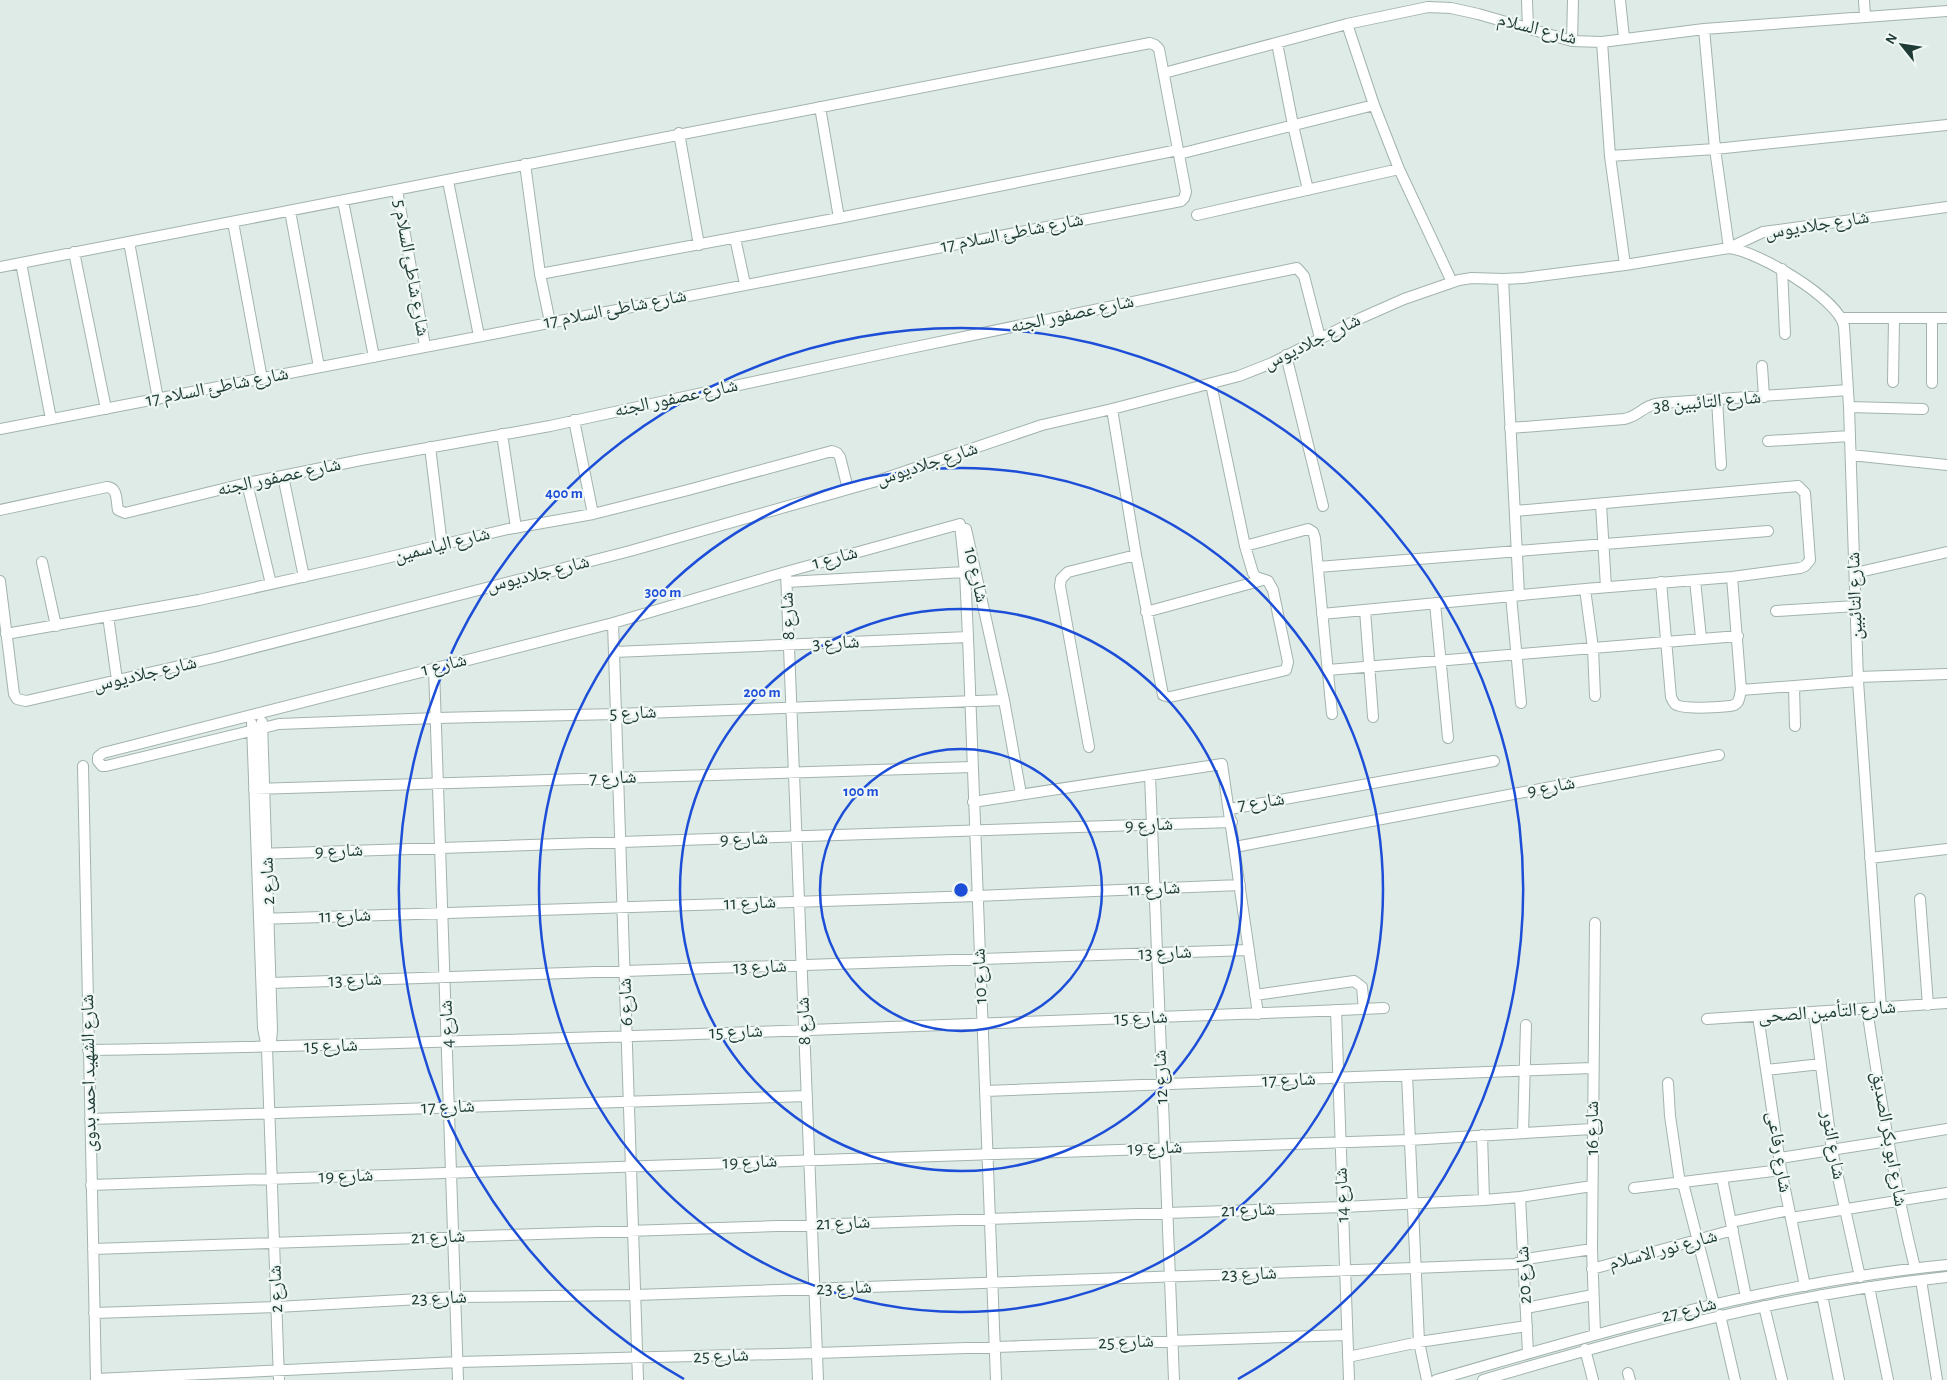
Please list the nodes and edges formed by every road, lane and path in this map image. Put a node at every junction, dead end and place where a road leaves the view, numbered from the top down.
1 (1527, 0) edge
2 (1573, 0) edge
3 (1620, 0) edge
4 (1864, 0) edge
5 (1450, 4) edge
6 (1947, 11) edge
7 (1865, 17) junction
8 (1347, 24) junction
9 (1528, 28) junction
10 (1704, 29) junction
11 (1624, 38) junction
12 (1572, 41) junction
13 (1602, 42) junction
14 (1277, 43) junction
15 (1164, 73) junction
16 (1374, 105) junction
17 (820, 107) junction
18 (1293, 125) junction
19 (1947, 125) edge
20 (679, 133) junction
21 (1715, 149) junction
22 (1179, 152) junction
23 (1610, 156) junction
24 (525, 164) junction
25 (1399, 169) junction
26 (448, 180) junction
27 (397, 190) junction
28 (1308, 190) junction
29 (343, 201) junction
30 (1947, 207) edge
31 (290, 211) junction
32 (1197, 215) dead end
33 (839, 218) junction
34 (233, 222) junction
35 (735, 238) junction
36 (129, 242) junction
37 (698, 245) junction
38 (1729, 248) junction
39 (74, 252) junction
40 (21, 262) junction
41 (1625, 265) junction
42 (0, 267) edge
43 (1782, 269) junction
44 (540, 274) junction
45 (1503, 280) junction
46 (1452, 282) junction
47 (746, 284) junction
48 (1842, 318) junction
49 (1894, 318) junction
50 (1932, 318) junction
51 (1947, 318) edge
52 (550, 322) junction
53 (1785, 334) dead end
54 (479, 336) junction
55 (1320, 338) junction
56 (425, 346) junction
57 (1286, 355) junction
58 (374, 357) junction
59 (1762, 366) dead end
60 (319, 367) junction
61 (262, 379) junction
62 (1893, 382) dead end
63 (1932, 383) dead end
64 (1211, 384) junction
65 (1848, 390) junction
66 (1764, 397) junction
67 (158, 399) junction
68 (1717, 400) junction
69 (1849, 407) junction
70 (106, 409) junction
71 (1112, 409) junction
72 (1923, 409) dead end
73 (51, 419) junction
74 (574, 420) junction
75 (1510, 428) junction
76 (0, 429) edge
77 (502, 434) junction
78 (1850, 436) junction
79 (1768, 441) dead end
80 (430, 447) junction
81 (1851, 455) junction
82 (1721, 465) dead end
83 (1947, 465) edge
84 (283, 476) junction
85 (247, 483) junction
86 (848, 489) junction
87 (1602, 504) junction
88 (1323, 506) dead end
89 (0, 510) edge
90 (1514, 511) junction
91 (593, 514) junction
92 (960, 524) junction
93 (516, 528) junction
94 (1768, 531) dead end
95 (442, 545) junction
96 (1604, 545) junction
97 (1245, 546) junction
98 (1517, 552) junction
99 (1947, 552) edge
100 (1136, 555) junction
101 (42, 562) dead end
102 (1318, 568) junction
103 (786, 572) junction
104 (965, 572) junction
105 (1854, 573) junction
106 (304, 577) junction
107 (1732, 577) junction
108 (1263, 580) junction
109 (1695, 580) junction
110 (0, 582) edge
111 (787, 582) junction
112 (1661, 582) junction
113 (271, 584) junction
114 (1606, 587) junction
115 (1585, 589) junction
116 (1515, 595) junction
117 (1435, 602) junction
118 (1856, 606) junction
119 (1365, 610) junction
120 (1776, 611) dead end
121 (1146, 612) junction
122 (1322, 614) junction
123 (108, 616) junction
124 (613, 623) junction
125 (56, 626) junction
126 (6, 634) junction
127 (1738, 636) junction
128 (968, 637) junction
129 (1701, 638) junction
130 (1666, 641) junction
131 (789, 646) junction
132 (1593, 648) junction
133 (614, 652) junction
134 (1516, 655) junction
135 (1441, 661) junction
136 (1369, 667) junction
137 (434, 668) junction
138 (1328, 670) junction
139 (1947, 674) edge
140 (1858, 679) junction
141 (117, 680) junction
142 (1794, 686) junction
143 (1741, 690) junction
144 (1595, 696) dead end
145 (1004, 700) junction
146 (970, 701) junction
147 (1521, 703) dead end
148 (792, 708) junction
149 (616, 714) junction
150 (1332, 714) dead end
151 (257, 715) junction
152 (1373, 717) dead end
153 (437, 718) junction
154 (1795, 726) dead end
155 (258, 728) junction
156 (1448, 738) dead end
157 (1089, 747) dead end
158 (1719, 755) dead end
159 (1494, 761) dead end
160 (83, 766) dead end
161 (972, 767) junction
162 (794, 772) junction
163 (1150, 775) junction
164 (618, 778) junction
165 (438, 783) junction
166 (259, 789) junction
167 (1020, 794) junction
168 (973, 802) junction
169 (1230, 809) junction
170 (1232, 822) junction
171 (1152, 825) junction
172 (974, 831) junction
173 (797, 837) junction
174 (620, 843) junction
175 (1235, 847) junction
176 (441, 848) junction
177 (1947, 849) edge
178 (262, 854) junction
179 (1870, 858) junction
180 (1240, 885) junction
181 (1154, 890) junction
182 (977, 896) junction
183 (1920, 899) dead end
184 (799, 901) junction
185 (622, 907) junction
186 (443, 913) junction
187 (264, 919) junction
188 (1595, 923) dead end
189 (1249, 950) junction
190 (1156, 953) junction
191 (980, 960) junction
192 (802, 966) junction
193 (625, 972) junction
194 (445, 977) junction
195 (271, 983) junction
196 (1255, 995) junction
197 (1947, 1003) edge
198 (1928, 1005) junction
199 (1384, 1008) dead end
200 (1881, 1008) junction
201 (1364, 1009) junction
202 (1867, 1009) junction
203 (1336, 1010) junction
204 (1814, 1012) junction
205 (1258, 1014) junction
206 (1758, 1016) junction
207 (1159, 1018) junction
208 (1707, 1019) dead end
209 (982, 1024) junction
210 (1526, 1025) dead end
211 (804, 1030) junction
212 (627, 1036) junction
213 (447, 1042) junction
214 (267, 1048) junction
215 (88, 1050) junction
216 (1821, 1064) junction
217 (1592, 1068) junction
218 (1766, 1070) junction
219 (1525, 1071) junction
220 (1407, 1075) junction
221 (1338, 1078) junction
222 (1668, 1083) dead end
223 (1161, 1085) junction
224 (985, 1091) junction
225 (807, 1096) junction
226 (629, 1102) junction
227 (449, 1107) junction
228 (269, 1113) junction
229 (90, 1119) junction
230 (1592, 1129) junction
231 (1947, 1129) edge
232 (1523, 1133) junction
233 (1482, 1136) junction
234 (1409, 1140) junction
235 (1887, 1140) junction
236 (1340, 1142) junction
237 (1164, 1148) junction
238 (1832, 1150) junction
239 (987, 1153) junction
240 (1780, 1158) junction
241 (810, 1160) junction
242 (631, 1166) junction
243 (1781, 1170) junction
244 (451, 1172) junction
245 (1722, 1178) junction
246 (272, 1179) junction
247 (1682, 1183) junction
248 (91, 1185) junction
249 (1592, 1186) junction
250 (1634, 1188) dead end
251 (1947, 1193) edge
252 (1520, 1197) junction
253 (1484, 1200) junction
254 (1899, 1201) junction
255 (1412, 1204) junction
256 (1343, 1207) junction
257 (1845, 1210) junction
258 (1166, 1212) junction
259 (1790, 1214) junction
260 (989, 1218) junction
261 (812, 1224) junction
262 (1732, 1226) junction
263 (633, 1231) junction
264 (454, 1236) junction
265 (1697, 1240) junction
266 (274, 1242) junction
267 (94, 1249) junction
268 (1592, 1249) junction
269 (1523, 1261) junction
270 (1947, 1265) edge
271 (1414, 1268) junction
272 (1915, 1268) junction
273 (1592, 1269) junction
274 (1345, 1271) junction
275 (1169, 1276) junction
276 (1860, 1277) junction
277 (1947, 1277) edge
278 (1921, 1280) junction
279 (992, 1283) junction
280 (1805, 1286) junction
281 (1869, 1287) junction
282 (815, 1289) junction
283 (1773, 1292) junction
284 (636, 1295) junction
285 (1594, 1295) junction
286 (1822, 1295) junction
287 (456, 1297) junction
288 (1746, 1298) junction
289 (1714, 1304) junction
290 (1769, 1305) junction
291 (277, 1306) junction
292 (1526, 1308) junction
293 (94, 1313) junction
294 (1720, 1314) junction
295 (1526, 1326) junction
296 (1595, 1333) junction
297 (1347, 1335) junction
298 (1171, 1341) junction
299 (1419, 1342) junction
300 (994, 1347) junction
301 (1585, 1349) junction
302 (817, 1353) junction
303 (1528, 1353) junction
304 (1348, 1357) junction
305 (638, 1358) junction
306 (458, 1362) junction
307 (279, 1376) edge
308 (1510, 1376) edge
309 (1447, 1378) edge
310 (96, 1380) edge
311 (458, 1380) edge
312 (638, 1380) edge
313 (818, 1380) edge
314 (996, 1380) edge
315 (1174, 1380) edge
316 (1349, 1380) edge
317 (1427, 1380) edge
318 (1436, 1380) edge
319 (1483, 1380) edge
320 (1593, 1380) edge
321 (1735, 1380) edge
322 (1782, 1380) edge
323 (1839, 1380) edge
324 (1888, 1380) edge
325 (1937, 1380) edge

1 - 9 street
2 - 12 street
3 - 11 street
4 - 7 street
5 - 8 street, شارع السلام
5 - 9 street, شارع السلام
6 - 7 street, شارع السلام
7 - 10 street, شارع السلام
8 - 14 street, شارع السلام
8 - 16 street
9 - 12 street, شارع السلام
10 - 11 street, شارع السلام
10 - 21 street
11 - 13 street, شارع السلام
12 - 13 street, شارع السلام
13 - 23 street
14 - 15 street, شارع السلام
14 - 18 street
15 - 17 street, شارع شاطئ السلام 17
15 - 22 street, شارع شاطئ السلام 17
16 - 18 street
16 - 25 street
17 - 20 street, شارع شاطئ السلام 17
17 - 33 street
18 - 22 street
18 - 28 street
19 - 21 street
20 - 24 street, شارع شاطئ السلام 17
20 - 37 street
21 - 23 street
21 - 38 street
22 - 33 street
22 - 47 street, شارع شاطئ السلام 17
23 - 41 street
24 - 26 street, شارع شاطئ السلام 17
24 - 44 street
25 - 28 street
25 - 46 street
26 - 27 street, شارع شاطئ السلام 17
26 - 54 street
27 - 29 street, شارع شاطئ السلام 17
27 - 56 street, شارع شاطئ السلام 5
28 - 32 street
29 - 31 street, شارع شاطئ السلام 17
29 - 58 street
30 - 38 street, شارع جلاديوس
31 - 34 street, شارع شاطئ السلام 17
31 - 60 street
33 - 35 street
34 - 36 street, شارع شاطئ السلام 17
34 - 61 street
35 - 37 street
35 - 47 street
36 - 39 street, شارع شاطئ السلام 17
36 - 67 street
37 - 44 street
38 - 41 street, شارع جلاديوس
38 - 43 street
39 - 40 street, شارع شاطئ السلام 17
39 - 70 street
40 - 42 street, شارع شاطئ السلام 17
40 - 73 street
41 - 45 street, شارع جلاديوس
43 - 48 street
43 - 53 street
44 - 52 street
45 - 46 street, شارع جلاديوس
45 - 75 street
46 - 55 street, شارع جلاديوس
47 - 52 street, شارع شاطئ السلام 17
48 - 49 street
48 - 65 street, شارع التائبين
49 - 50 street
49 - 62 street
50 - 51 street
50 - 63 street
52 - 54 street, شارع شاطئ السلام 17
54 - 56 street, شارع شاطئ السلام 17
55 - 57 street, شارع جلاديوس
55 - 74 street, شارع عصفور الجنه
56 - 58 street, شارع شاطئ السلام 17
57 - 64 street, شارع جلاديوس
57 - 88 street
58 - 60 street, شارع شاطئ السلام 17
59 - 66 street
60 - 61 street, شارع شاطئ السلام 17
61 - 67 street, شارع شاطئ السلام 17
64 - 71 street, شارع جلاديوس
64 - 97 street
65 - 66 street, شارع التائبين 38
65 - 69 street, شارع التائبين
66 - 68 street, شارع التائبين 38
67 - 70 street, شارع شاطئ السلام 17
68 - 75 street, شارع التائبين 38
68 - 82 street
69 - 72 street
69 - 78 street, شارع التائبين
70 - 73 street, شارع شاطئ السلام 17
71 - 86 street, شارع جلاديوس
71 - 100 street
73 - 76 street, شارع شاطئ السلام 17
74 - 77 street, شارع عصفور الجنه
74 - 91 street
75 - 90 street
77 - 80 street, شارع عصفور الجنه
77 - 93 street
78 - 79 street
78 - 81 street, شارع التائبين
80 - 84 street, شارع عصفور الجنه
80 - 95 street
81 - 83 street
81 - 105 street, شارع التائبين
84 - 85 street, شارع عصفور الجنه
84 - 106 street
85 - 89 street, شارع عصفور الجنه
85 - 113 street
86 - 91 street, شارع الياسمين
86 - 141 street, شارع جلاديوس
87 - 90 street
87 - 96 street
87 - 107 street
90 - 98 street
91 - 93 street, شارع الياسمين
92 - 103 street, شارع 1
92 - 104 street, شارع 10
92 - 145 street, شارع 10
93 - 95 street, شارع الياسمين
94 - 96 street
95 - 106 street, شارع الياسمين
96 - 98 street
96 - 114 street
97 - 102 street
97 - 108 street
98 - 102 street
98 - 116 street
99 - 105 street
100 - 121 street
100 - 157 street
101 - 125 street
102 - 122 street
103 - 111 street, شارع 8
103 - 124 street, شارع 1
104 - 111 street, شارع 10
104 - 128 street, شارع 10
105 - 118 street, شارع التائبين
106 - 113 street, شارع الياسمين
107 - 109 street
107 - 127 street
108 - 121 street
108 - 121 street
109 - 112 street
109 - 129 street
110 - 126 street, شارع جلاديوس
111 - 131 street, شارع 8
112 - 114 street
112 - 130 street
113 - 123 street, شارع الياسمين
114 - 115 street
115 - 116 street
115 - 132 street
116 - 117 street
116 - 134 street
117 - 119 street
117 - 135 street
118 - 120 street
118 - 140 street, شارع التائبين
119 - 122 street
119 - 136 street
122 - 138 street
123 - 125 street, شارع الياسمين
123 - 141 street
124 - 133 street, شارع 6
124 - 137 street, شارع 1
125 - 126 street, شارع الياسمين
126 - 141 street, شارع جلاديوس
127 - 129 street
127 - 143 street
128 - 131 street, شارع 3
128 - 146 street, شارع 10
129 - 130 street
130 - 132 street
130 - 143 street
131 - 133 street, شارع 3
131 - 148 street, شارع 8
132 - 134 street
132 - 144 street
133 - 149 street, شارع 6
134 - 135 street
134 - 147 street
135 - 136 street
135 - 156 street
136 - 138 street
136 - 152 street
137 - 151 street, شارع 1
137 - 153 street, شارع 4
138 - 150 street
139 - 140 street
140 - 142 street
140 - 179 street, شارع التائبين
142 - 143 street
142 - 154 street
145 - 146 street, شارع 5
145 - 167 street, شارع 10
146 - 148 street, شارع 5
146 - 161 street, شارع 10
148 - 149 street, شارع 5
148 - 162 street, شارع 8
149 - 153 street, شارع 5
149 - 164 street, شارع 6
151 - 155 street, شارع 2
151 - 155 street, شارع 1
153 - 155 street, شارع 5
153 - 165 street, شارع 4
155 - 166 street, شارع 2
158 - 175 street, شارع 9
159 - 169 street, شارع 7
160 - 215 street, شارع الشهيد احمد بدوى
161 - 162 street, شارع 7
161 - 168 street, شارع 10
162 - 164 street, شارع 7
162 - 173 street, شارع 8
163 - 167 street, شارع 7
163 - 169 street, شارع 7
163 - 171 street, شارع 12
164 - 165 street, شارع 7
164 - 174 street, شارع 6
165 - 166 street, شارع 7
165 - 176 street, شارع 4
166 - 178 street, شارع 2
167 - 168 street, شارع 7
168 - 172 street, شارع 10
169 - 170 street
170 - 171 street, شارع 9
170 - 175 street
171 - 172 street, شارع 9
171 - 181 street, شارع 12
172 - 173 street, شارع 9
172 - 182 street, شارع 10
173 - 174 street, شارع 9
173 - 184 street, شارع 8
174 - 176 street, شارع 9
174 - 185 street, شارع 6
175 - 180 street
176 - 178 street, شارع 9
176 - 186 street, شارع 4
177 - 179 street
178 - 187 street, شارع 2
179 - 200 street, شارع التائبين
180 - 181 street, شارع 11
180 - 189 street
181 - 182 street, شارع 11
181 - 190 street, شارع 12
182 - 184 street, شارع 11
182 - 191 street, شارع 10
183 - 198 street
184 - 185 street, شارع 11
184 - 192 street, شارع 8
185 - 186 street, شارع 11
185 - 193 street, شارع 6
186 - 187 street, شارع 11
186 - 194 street, شارع 4
187 - 195 street, شارع 2
187 - 214 street, شارع 2
188 - 217 street, شارع 16
189 - 190 street, شارع 13
189 - 196 street
190 - 191 street, شارع 13
190 - 207 street, شارع 12
191 - 192 street, شارع 13
191 - 209 street, شارع 10
192 - 193 street, شارع 13
192 - 211 street, شارع 8
193 - 194 street, شارع 13
193 - 212 street, شارع 6
194 - 195 street, شارع 13
194 - 213 street, شارع 4
195 - 214 street, شارع 2
196 - 201 street
196 - 205 street
197 - 198 street, شارع التأمين الصحى
198 - 200 street, شارع التأمين الصحى
199 - 201 street, شارع 15
200 - 202 street, شارع التأمين الصحى
201 - 203 street, شارع 15
202 - 204 street, شارع التأمين الصحى
202 - 235 street, شارع ابو بكر الصديق
203 - 205 street, شارع 15
203 - 221 street, شارع 14
204 - 206 street, شارع التأمين الصحى
204 - 216 street, شارع النور
205 - 207 street, شارع 15
206 - 208 street, شارع التأمين الصحى
206 - 218 street, شارع رفاعى
207 - 209 street, شارع 15
207 - 223 street, شارع 12
209 - 211 street, شارع 15
209 - 224 street, شارع 10
210 - 219 street
211 - 212 street, شارع 15
211 - 225 street, شارع 8
212 - 213 street, شارع 15
212 - 226 street, شارع 6
213 - 214 street, شارع 15
213 - 227 street, شارع 4
214 - 215 street, شارع 15
214 - 228 street, شارع 2
215 - 229 street, شارع الشهيد احمد بدوى
216 - 218 street
216 - 238 street, شارع النور
217 - 219 street, شارع 17
217 - 230 street, شارع 16
218 - 240 street, شارع رفاعى
219 - 220 street, شارع 17
219 - 232 street
220 - 221 street, شارع 17
220 - 234 street
221 - 223 street, شارع 17
221 - 236 street, شارع 14
222 - 247 street
223 - 224 street, شارع 17
223 - 237 street, شارع 12
224 - 239 street, شارع 10
225 - 226 street, شارع 17
225 - 241 street, شارع 8
226 - 227 street, شارع 17
226 - 242 street, شارع 6
227 - 228 street, شارع 17
227 - 244 street, شارع 4
228 - 229 street, شارع 17
228 - 246 street, شارع 2
229 - 248 street, شارع الشهيد احمد بدوى
230 - 232 street, شارع 19
230 - 249 street, شارع 16
231 - 235 street
232 - 233 street, شارع 19
233 - 234 street, شارع 19
233 - 253 street
234 - 236 street, شارع 19
234 - 255 street
235 - 238 street
235 - 254 street, شارع ابو بكر الصديق
236 - 237 street, شارع 19
236 - 256 street, شارع 14
237 - 239 street, شارع 19
237 - 258 street, شارع 12
238 - 240 street
238 - 257 street, شارع النور
239 - 241 street, شارع 19
239 - 260 street, شارع 10
240 - 243 street, شارع رفاعى
241 - 242 street, شارع 19
241 - 261 street, شارع 8
242 - 244 street, شارع 19
242 - 263 street, شارع 6
243 - 245 street
243 - 259 street, شارع رفاعى
244 - 246 street, شارع 19
244 - 264 street, شارع 4
245 - 247 street
245 - 262 street
246 - 248 street, شارع 19
246 - 266 street, شارع 2
247 - 250 street
247 - 265 street
248 - 267 street, شارع الشهيد احمد بدوى
249 - 252 street, شارع 21
249 - 268 street, شارع 16
251 - 254 street, شارع نور الاسلام
252 - 253 street, شارع 21
252 - 269 street, شارع 20
253 - 255 street, شارع 21
254 - 257 street, شارع نور الاسلام
254 - 272 street, شارع ابو بكر الصديق
255 - 256 street, شارع 21
255 - 271 street
256 - 258 street, شارع 21
256 - 274 street, شارع 14
257 - 259 street, شارع نور الاسلام
257 - 276 street, شارع النور
258 - 260 street, شارع 21
258 - 275 street, شارع 12
259 - 262 street, شارع نور الاسلام
259 - 280 street, شارع رفاعى
260 - 261 street, شارع 21
260 - 279 street, شارع 10
261 - 263 street, شارع 21
261 - 282 street, شارع 8
262 - 265 street, شارع نور الاسلام
262 - 288 street
263 - 264 street, شارع 21
263 - 284 street, شارع 6
264 - 266 street, شارع 21
264 - 287 street, شارع 4
265 - 273 street, شارع نور الاسلام
265 - 289 street
266 - 267 street, شارع 21
266 - 291 street, شارع 2
267 - 293 street, شارع الشهيد احمد بدوى
268 - 269 street, شارع 23
268 - 273 street, شارع 16
269 - 271 street, شارع 23
269 - 292 street, شارع 20
270 - 272 street, شارع 27
271 - 274 street, شارع 23
271 - 299 street
272 - 276 street, شارع 27
273 - 285 street, شارع 16
274 - 275 street, شارع 23
274 - 297 street, شارع 14
275 - 279 street, شارع 23
275 - 298 street, شارع 12
276 - 280 street, شارع 27
277 - 278 street, شارع 27
278 - 281 street, شارع 27
278 - 325 street
279 - 282 street, شارع 23
279 - 300 street, شارع 10
280 - 283 street, شارع 27
281 - 286 street, شارع 27
281 - 324 street
282 - 284 street, شارع 23
282 - 302 street, شارع 8
283 - 288 street, شارع 27
283 - 290 street
284 - 287 street, شارع 23
284 - 305 street, شارع 6
285 - 292 street
285 - 296 street, شارع 16
286 - 290 street, شارع 27
286 - 323 street
287 - 291 street, شارع 23
287 - 306 street, شارع 4
288 - 289 street, شارع 27
289 - 296 street, شارع 27
290 - 294 street, شارع 27
290 - 322 street
291 - 293 street, شارع 23
291 - 307 street, شارع 2
292 - 295 street, شارع 20
293 - 310 street, شارع الشهيد احمد بدوى
294 - 301 street, شارع 27
294 - 321 street
295 - 299 street
295 - 303 street, شارع 20
296 - 303 street, شارع 27
297 - 298 street, شارع 25
297 - 304 street, شارع 14
298 - 300 street, شارع 25
298 - 315 street, شارع 12
299 - 304 street
299 - 317 street
300 - 302 street, شارع 25
300 - 314 street, شارع 10
301 - 308 street, شارع 27
301 - 320 street
302 - 305 street, شارع 25
302 - 313 street, شارع 8
303 - 309 street, شارع 27
304 - 316 street, شارع 14
305 - 306 street, شارع 25
305 - 312 street, شارع 6
306 - 307 street, شارع 25
306 - 311 street, شارع 4
307 - 310 street, شارع 25
308 - 319 street, شارع 27
309 - 318 street, شارع 27

